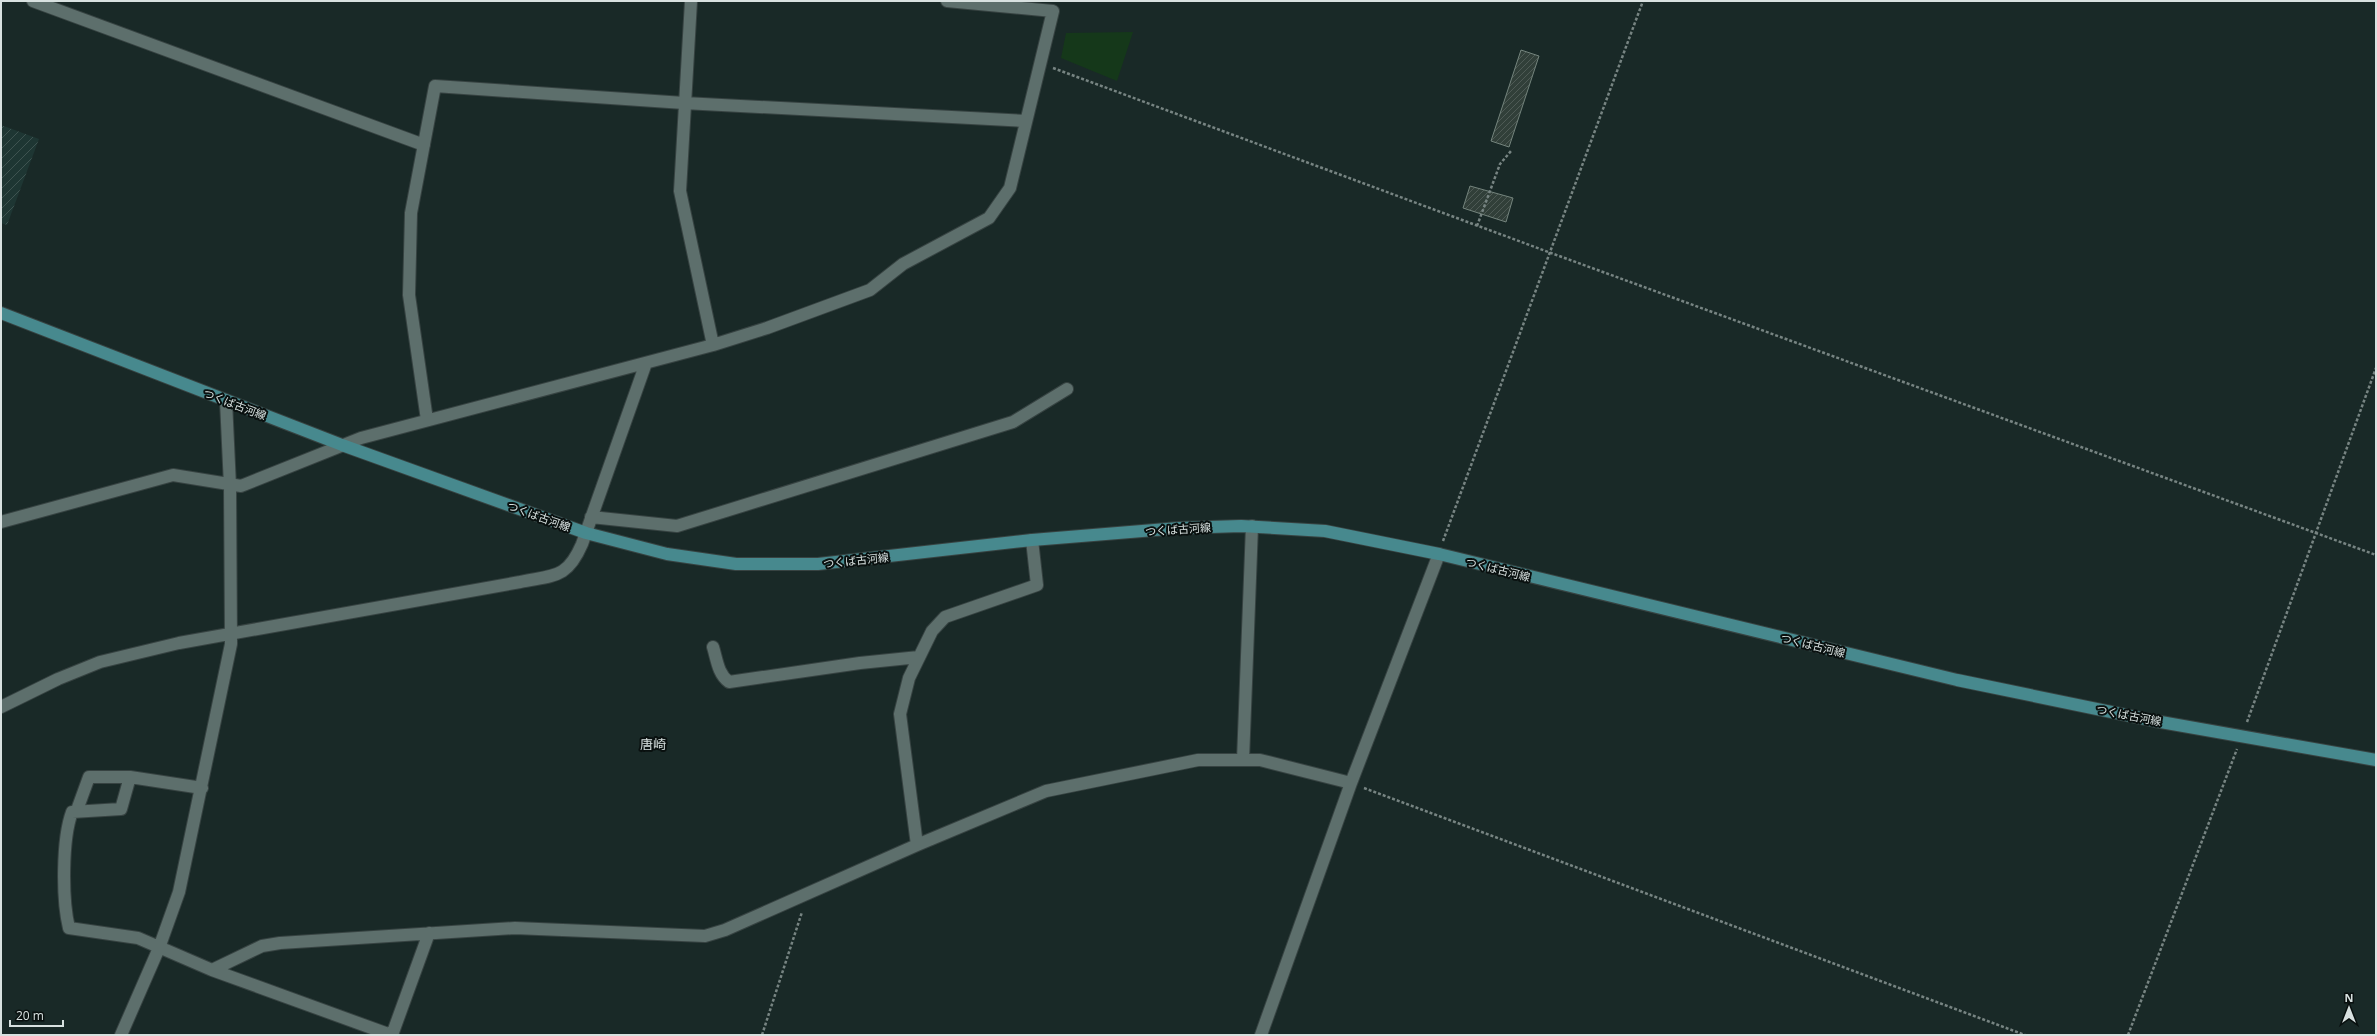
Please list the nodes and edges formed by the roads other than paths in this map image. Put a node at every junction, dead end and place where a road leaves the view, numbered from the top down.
1 (33, 1) edge
2 (691, 1) edge
3 (947, 1) edge
4 (684, 103) junction
5 (1026, 121) junction
6 (424, 145) junction
7 (1, 313) edge
8 (713, 345) junction
9 (646, 363) junction
10 (1067, 389) dead end
11 (226, 401) junction
12 (427, 420) junction
13 (342, 445) junction
14 (230, 486) junction
15 (591, 517) junction
16 (1, 522) edge
17 (1252, 526) junction
18 (586, 533) junction
19 (1032, 540) junction
20 (1439, 554) junction
21 (231, 634) junction
22 (713, 647) dead end
23 (919, 657) junction
24 (1, 707) edge
25 (1243, 760) junction
26 (2376, 760) edge
27 (130, 777) junction
28 (1350, 783) junction
29 (202, 788) junction
30 (77, 810) junction
31 (917, 844) junction
32 (429, 933) junction
33 (159, 948) junction
34 (212, 970) junction
35 (121, 1035) edge
36 (392, 1035) edge
37 (1261, 1035) edge

1 - 6 street
2 - 4 street
3 - 5 street
4 - 5 street
4 - 6 street
4 - 8 street
5 - 8 street
6 - 12 street
7 - 11 main road, つくば古河線
8 - 9 street
9 - 12 street
9 - 15 street
10 - 15 street
11 - 13 main road, つくば古河線
11 - 14 street
12 - 13 street
13 - 14 street
13 - 18 main road, つくば古河線
14 - 16 street
14 - 21 street
15 - 18 street
17 - 19 main road, つくば古河線
17 - 20 main road, つくば古河線
17 - 25 street
18 - 19 main road, つくば古河線
18 - 21 street
19 - 23 street
20 - 26 main road, つくば古河線
20 - 28 street
21 - 24 street
21 - 29 street
22 - 23 street
23 - 31 street
25 - 28 street
25 - 31 street
27 - 29 street
27 - 30 street
27 - 30 street
28 - 37 street
29 - 33 street
30 - 33 street
31 - 32 street
32 - 34 street
32 - 36 street
33 - 34 street
33 - 35 street
34 - 36 street

